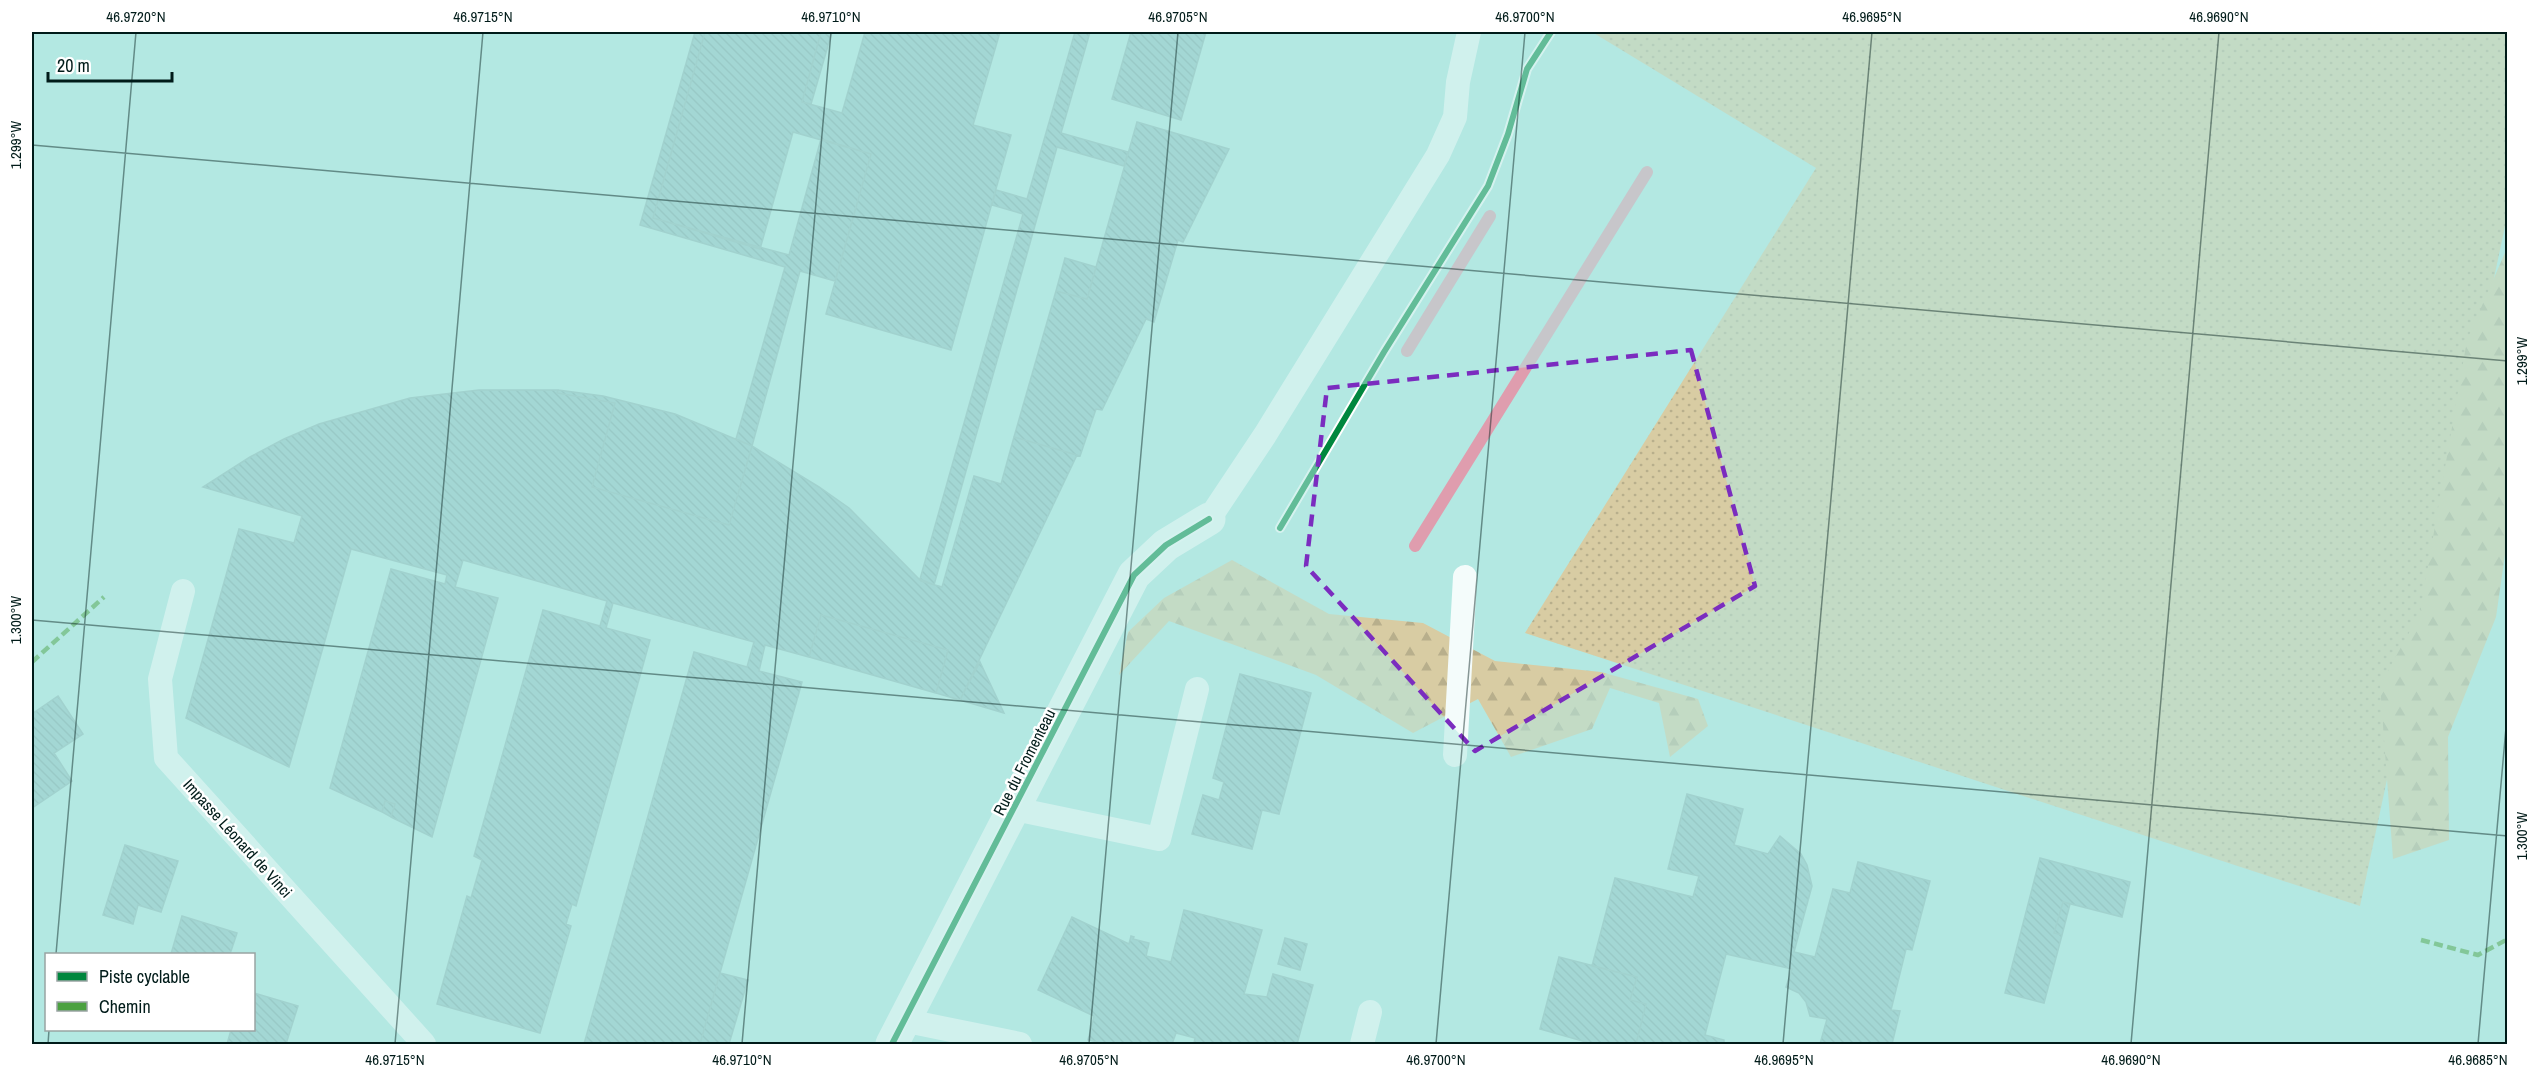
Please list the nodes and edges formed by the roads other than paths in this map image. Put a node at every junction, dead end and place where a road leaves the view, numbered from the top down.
1 (1469, 32) edge
2 (1209, 519) joint
3 (1465, 578) dead end
4 (183, 591) dead end
5 (1197, 688) dead end
6 (1455, 755) dead end
7 (1015, 808) junction
8 (1370, 1012) dead end
9 (899, 1032) edge
10 (424, 1044) edge
11 (1020, 1044) edge
12 (1362, 1044) edge

1 - 2 lane
2 - 7 street, Rue du Fromenteau
3 - 6 lane
4 - 10 lane, Impasse Léonard de Vinci
5 - 7 lane
7 - 9 street, Rue du Fromenteau
8 - 12 lane
9 - 11 lane

